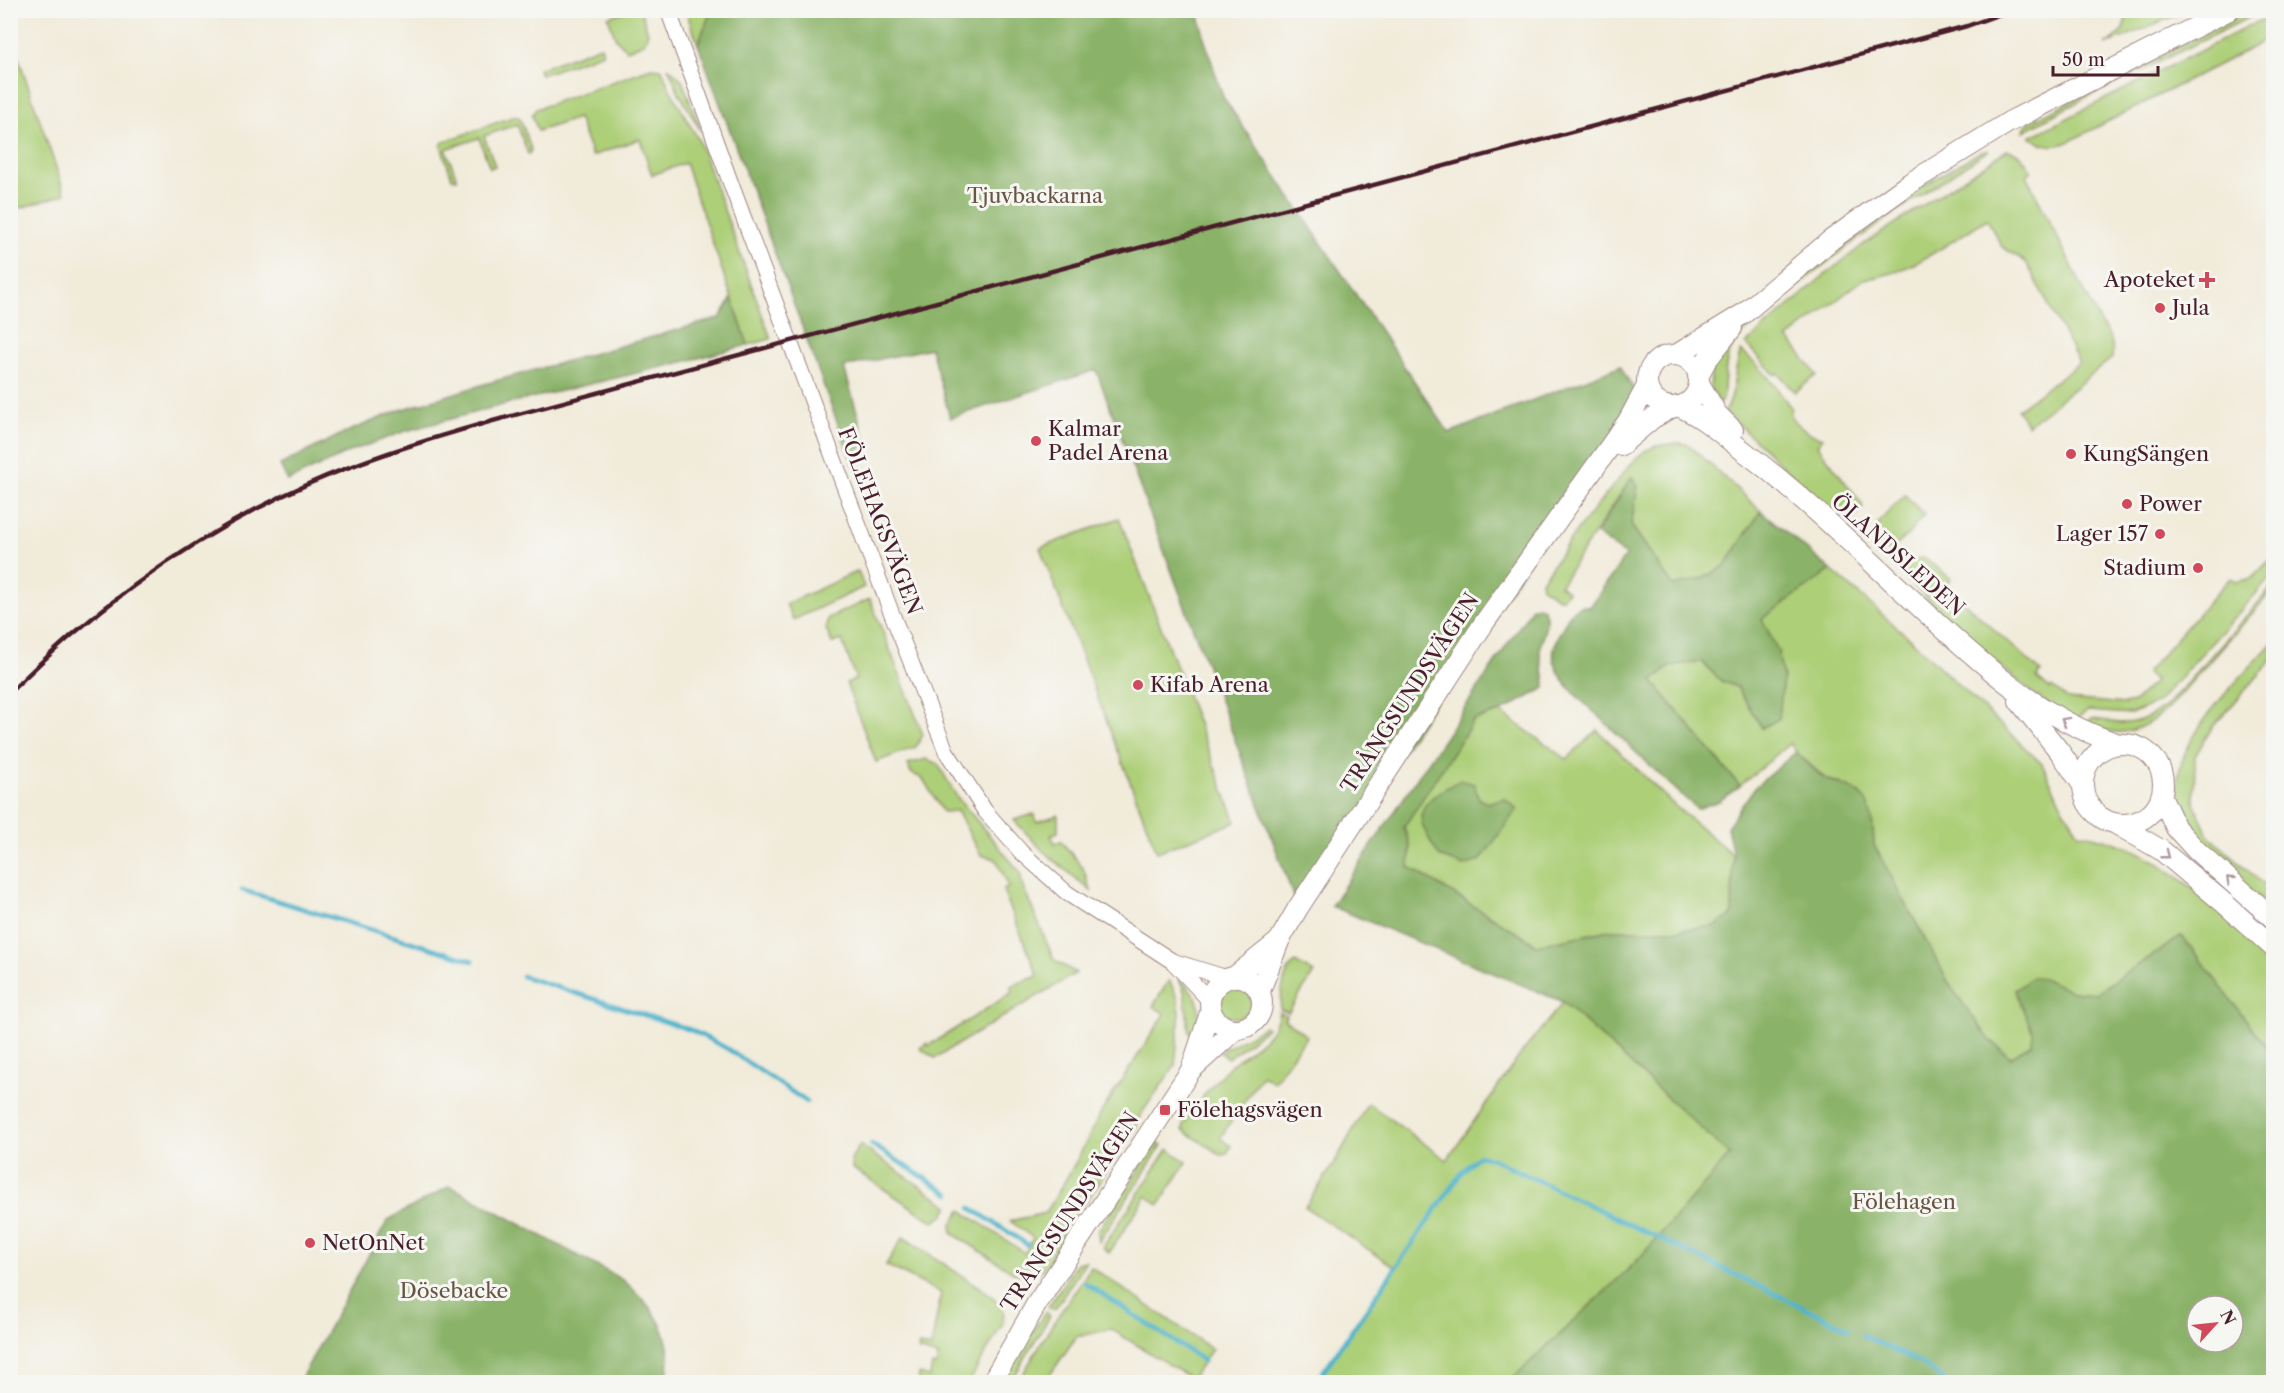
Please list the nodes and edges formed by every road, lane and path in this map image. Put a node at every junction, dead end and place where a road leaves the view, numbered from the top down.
1 (668, 10) edge
2 (2229, 10) edge
3 (1743, 314) junction
4 (1676, 355) junction
5 (1699, 380) junction
6 (1647, 386) junction
7 (1676, 406) junction
8 (1766, 468) junction
9 (1589, 475) junction
10 (1997, 677) junction
11 (2119, 744) junction
12 (2084, 777) junction
13 (2162, 797) junction
14 (2116, 824) junction
15 (2274, 919) edge
16 (1279, 941) junction
17 (2274, 948) edge
18 (1172, 961) junction
19 (1230, 977) junction
20 (1260, 991) junction
21 (1210, 1006) junction
22 (1236, 1029) junction
23 (1191, 1070) junction
24 (992, 1383) edge

1 - 18 street, FÖLEHAGSVÄGEN
2 - 3 main road
3 - 4 main road
3 - 5 main road
4 - 5 main road
4 - 6 main road
5 - 7 main road
5 - 8 main road, ÖLANDSLEDEN
6 - 7 main road
6 - 9 main road, TRÅNGSUNDSVÄGEN
7 - 8 main road, ÖLANDSLEDEN
7 - 9 main road, TRÅNGSUNDSVÄGEN
8 - 10 main road, ÖLANDSLEDEN
9 - 16 main road, TRÅNGSUNDSVÄGEN
11 -> 10 main road, ÖLANDSLEDEN
10 - 12 main road, ÖLANDSLEDEN
11 - 12 main road
11 - 13 main road, ÖLANDSLEDEN
12 - 14 main road, ÖLANDSLEDEN
13 - 14 main road
15 -> 13 main road, ÖLANDSLEDEN
14 -> 17 main road, ÖLANDSLEDEN
16 - 19 main road, TRÅNGSUNDSVÄGEN
16 - 20 main road, TRÅNGSUNDSVÄGEN
18 - 19 street, FÖLEHAGSVÄGEN
18 - 21 street, FÖLEHAGSVÄGEN
19 - 20 main road
19 - 21 main road
20 - 22 main road
21 - 22 main road
21 - 23 main road, TRÅNGSUNDSVÄGEN
22 - 23 main road, TRÅNGSUNDSVÄGEN
23 - 24 main road, TRÅNGSUNDSVÄGEN

